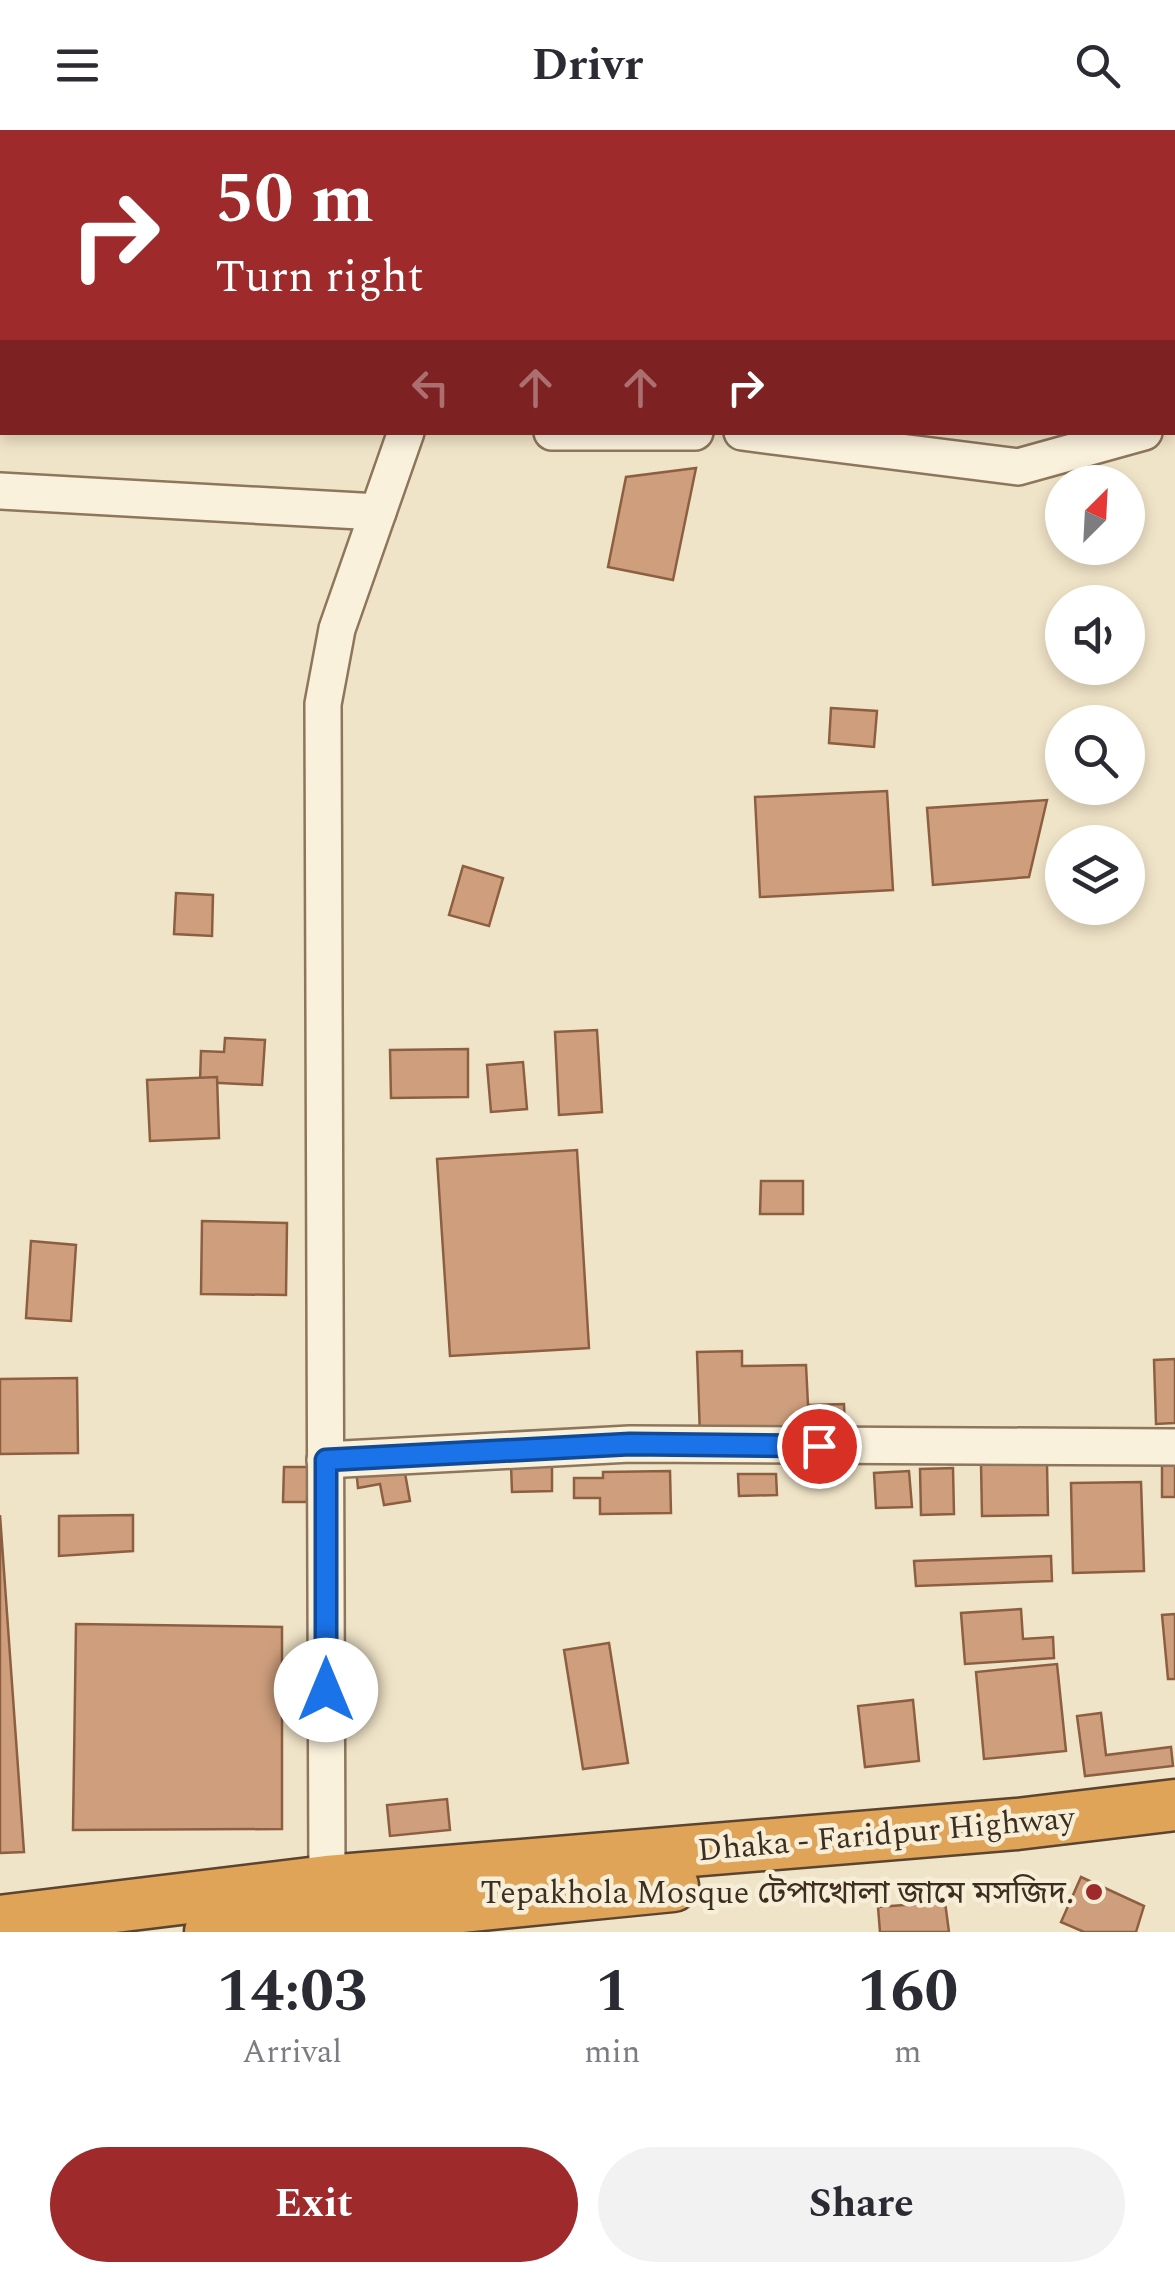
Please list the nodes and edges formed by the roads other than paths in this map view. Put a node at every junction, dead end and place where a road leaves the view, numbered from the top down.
1 (405, 435) edge
2 (766, 435) edge
3 (1133, 435) edge
4 (0, 491) edge
5 (378, 512) junction
6 (1175, 1447) edge
7 (326, 1460) junction
8 (1175, 1804) edge
9 (1175, 1836) edge
10 (1019, 1838) junction
11 (333, 1900) junction
12 (8, 1925) edge
13 (210, 1932) edge

1 - 5 street
2 - 3 street
4 - 5 street
5 - 7 street
6 - 7 street
7 - 11 street
8 - 10 highway, Dhaka - Faridpur Highway
9 - 10 highway, Dhaka - Faridpur Highway
10 - 11 highway, Dhaka - Faridpur Highway
11 - 12 highway, Dhaka - Faridpur Highway
11 - 13 highway, Dhaka - Faridpur Highway

